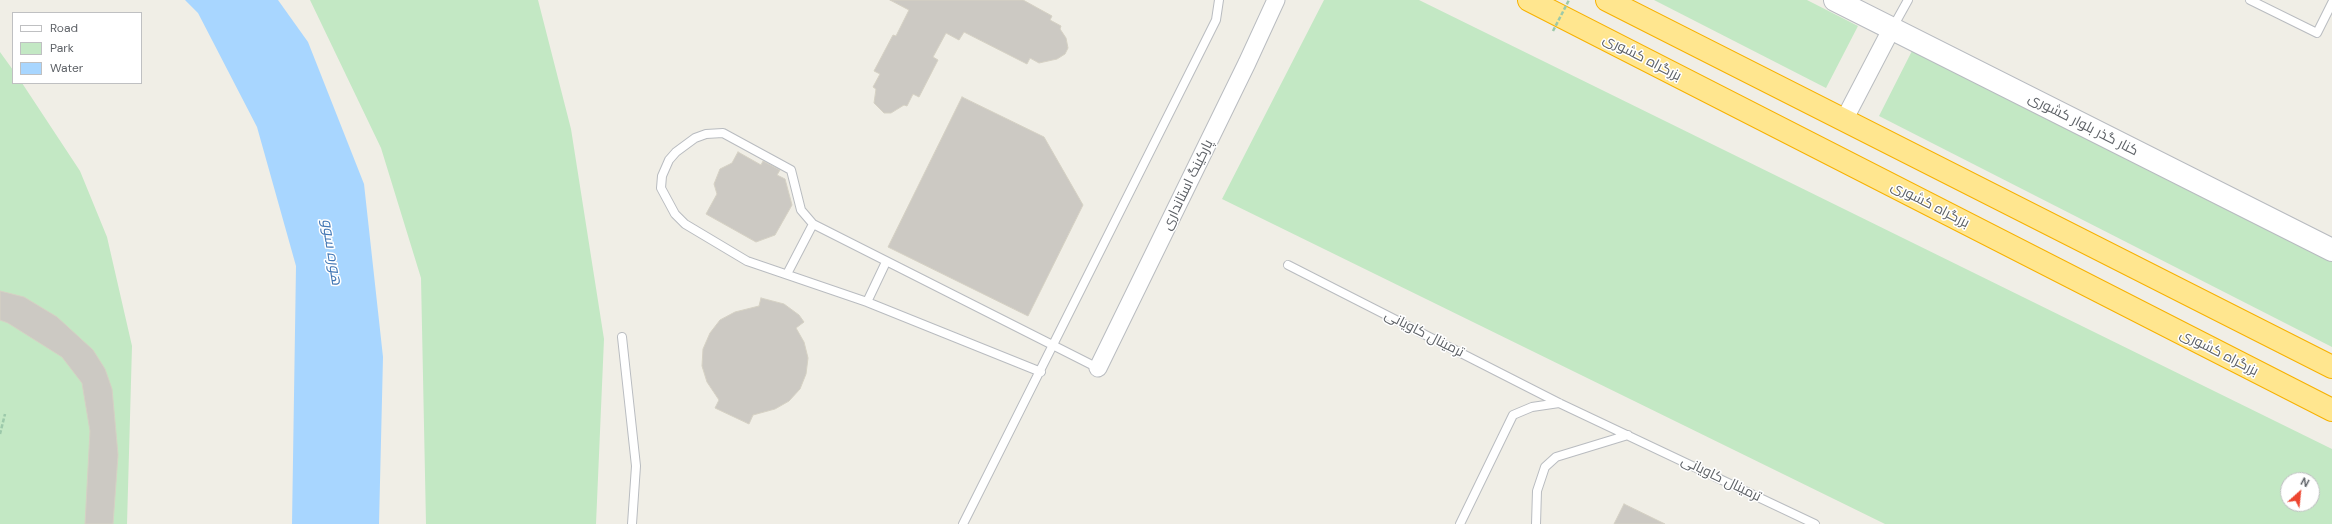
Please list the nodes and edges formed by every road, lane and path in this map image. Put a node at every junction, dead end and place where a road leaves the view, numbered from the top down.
1 (1219, 0) edge
2 (1276, 0) edge
3 (1529, 0) edge
4 (1569, 0) edge
5 (1607, 0) edge
6 (1835, 0) edge
7 (1908, 0) edge
8 (2250, 0) edge
9 (2332, 3) edge
10 (1892, 28) junction
11 (1553, 31) dead end
12 (1844, 120) junction
13 (813, 224) junction
14 (2332, 250) edge
15 (886, 262) junction
16 (1288, 265) dead end
17 (787, 274) junction
18 (867, 302) junction
19 (622, 337) dead end
20 (1053, 348) junction
21 (2332, 367) edge
22 (1098, 368) joint
23 (1041, 372) junction
24 (1559, 402) junction
25 (2332, 410) edge
26 (5, 414) dead end
27 (0, 434) edge
28 (1628, 434) junction
29 (632, 524) edge
30 (963, 524) edge
31 (1460, 524) edge
32 (1536, 524) edge
33 (1815, 524) edge

1 - 20 lane
2 - 22 street, پارکینگ استانداری
3 - 25 highway, بزرگراه کشوری
4 - 11 path, bridge
5 - 12 highway
6 - 10 street, کنار گذر بلوار کشوری
7 - 10 lane
8 - 9 lane
10 - 12 street
10 - 14 street, کنار گذر بلوار کشوری
12 - 21 highway
13 - 15 lane
13 - 17 lane
13 - 17 lane
15 - 18 lane
15 - 20 lane
16 - 24 lane, ترمینال کاویانی
17 - 18 lane
18 - 23 lane
19 - 29 lane
20 - 22 lane
20 - 23 lane
23 - 30 lane
24 - 28 lane, ترمینال کاویانی
24 - 31 lane
26 - 27 path
28 - 32 lane
28 - 33 lane, ترمینال کاویانی

